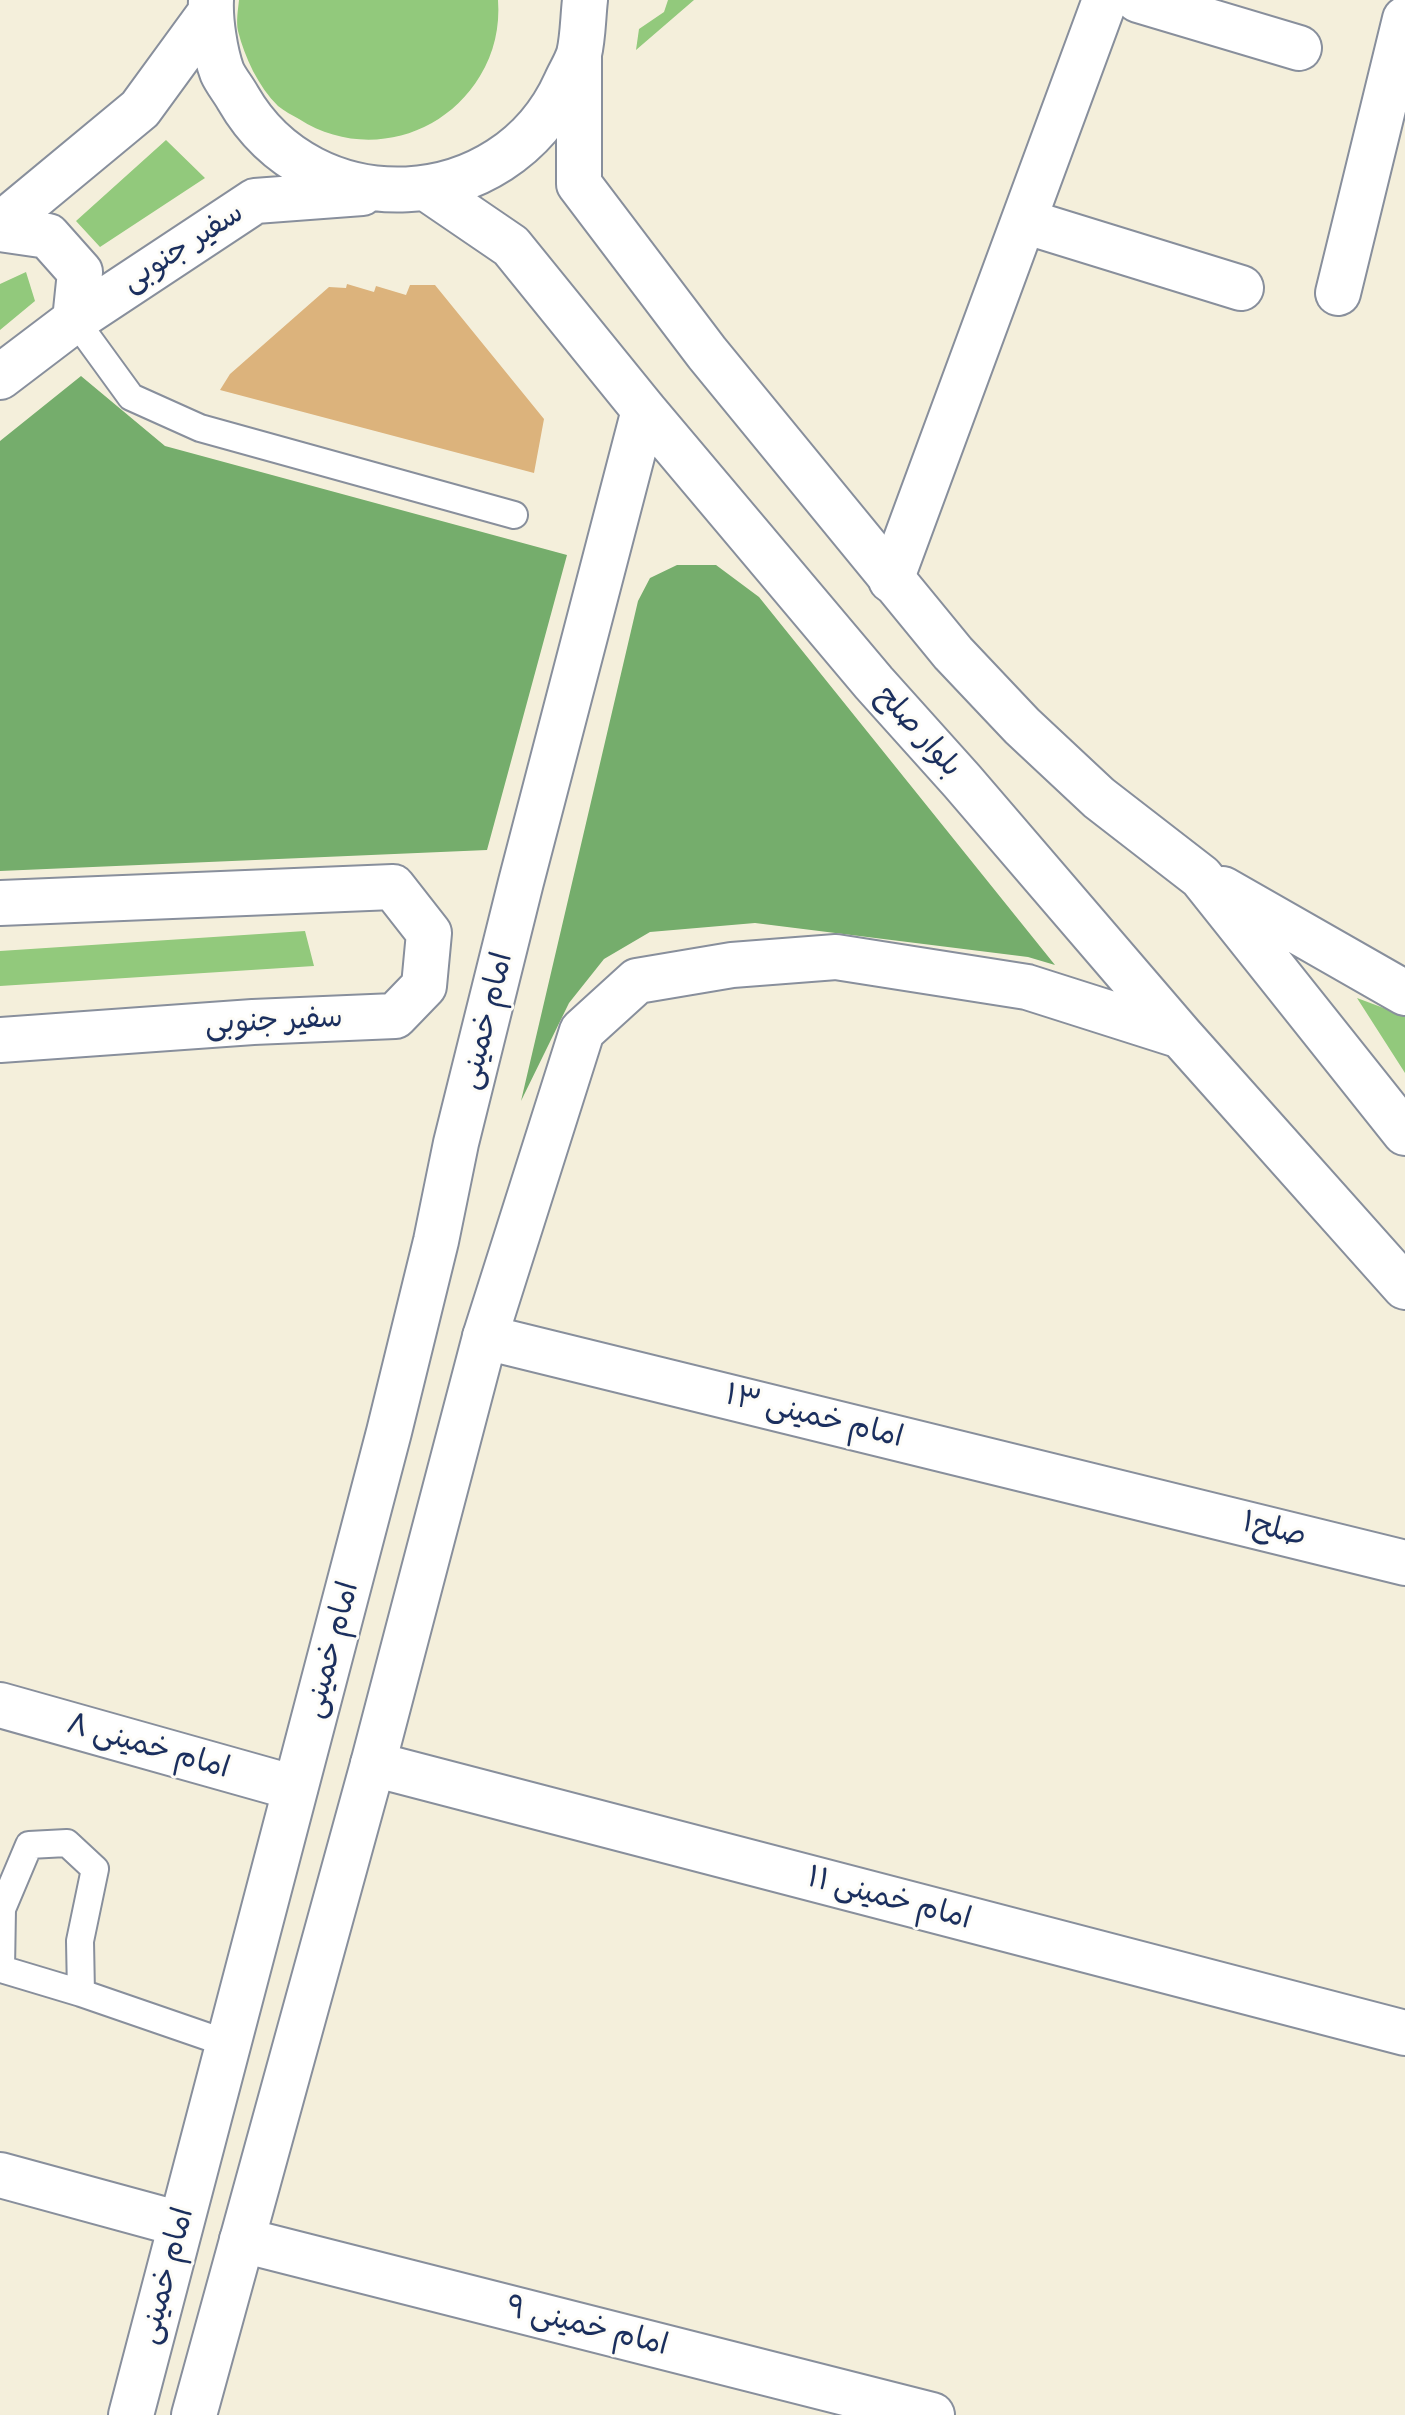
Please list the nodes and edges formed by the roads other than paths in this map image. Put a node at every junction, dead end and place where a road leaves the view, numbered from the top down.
1 (585, 0) edge
2 (1105, 0) edge
3 (1138, 0) edge
4 (211, 7) edge
5 (1405, 19) edge
6 (1299, 48) dead end
7 (579, 54) junction
8 (409, 189) junction
9 (1024, 221) junction
10 (0, 227) edge
11 (1241, 288) dead end
12 (1338, 293) dead end
13 (75, 320) junction
14 (0, 377) edge
15 (644, 410) junction
16 (514, 515) dead end
17 (891, 580) junction
18 (1201, 877) junction
19 (0, 903) edge
20 (1405, 993) edge
21 (1181, 1036) junction
22 (0, 1040) edge
23 (1405, 1133) edge
24 (1405, 1287) edge
25 (485, 1337) junction
26 (389, 1432) junction
27 (454, 1452) junction
28 (1143, 1498) joint
29 (1405, 1563) edge
30 (0, 1705) edge
31 (373, 1764) junction
32 (295, 1788) junction
33 (81, 1993) junction
34 (1405, 2033) edge
35 (229, 2044) junction
36 (0, 2175) edge
37 (180, 2224) junction
38 (242, 2240) junction
39 (131, 2415) edge
40 (194, 2415) edge
41 (932, 2415) edge

1 - 7 street
2 - 9 street
3 - 6 street
4 - 8 street
4 - 10 street
5 - 12 street
7 - 8 street
7 - 17 street
8 - 13 street, سفیر جنوبی
8 - 15 street, بلوار صلح
9 - 11 street
9 - 17 street
10 - 13 street
13 - 14 street, سفیر جنوبی
13 - 16 lane
15 - 21 street, بلوار صلح
15 - 26 street, امام خمینی
17 - 18 street
18 - 20 street
18 - 23 street
19 - 22 street, سفیر جنوبی
21 - 24 street, بلوار صلح
21 - 25 street, امام خمینی
25 - 27 street, امام خمینی
25 - 28 street, امام خمینی ۱۳
26 - 27 street
26 - 32 street, امام خمینی
27 - 31 street, امام خمینی
28 - 29 street, ۱صلح
30 - 32 street, امام خمینی ۸
31 - 34 street, امام خمینی ۱۱
31 - 38 street, امام خمینی
32 - 35 street, امام خمینی
33 - 33 lane
33 - 35 lane
35 - 37 street, امام خمینی
36 - 37 street
37 - 39 street, امام خمینی
38 - 40 street, امام خمینی
38 - 41 street, امام خمینی ۹

